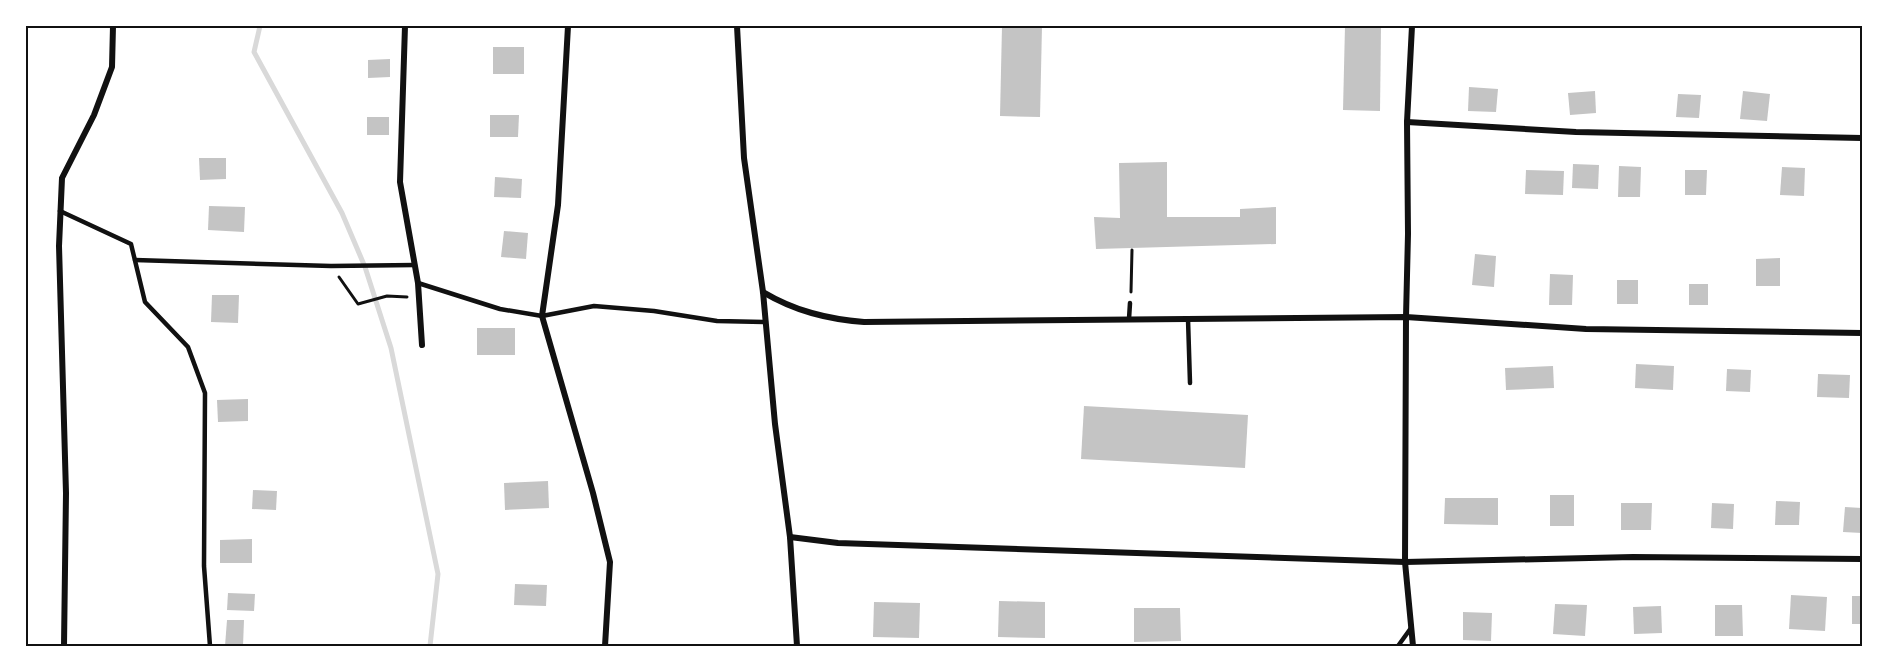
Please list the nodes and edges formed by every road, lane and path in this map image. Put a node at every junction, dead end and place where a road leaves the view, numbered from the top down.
1 (113, 26) edge
2 (405, 26) edge
3 (568, 26) edge
4 (737, 26) edge
5 (1412, 26) edge
6 (1407, 122) junction
7 (1863, 138) edge
8 (60, 211) junction
9 (1132, 250) dead end
10 (135, 260) junction
11 (331, 266) junction
12 (414, 266) junction
13 (418, 283) junction
14 (763, 292) junction
15 (419, 297) junction
16 (1130, 303) joint
17 (542, 316) junction
18 (1406, 317) junction
19 (1129, 319) junction
20 (1188, 319) junction
21 (766, 322) junction
22 (1863, 333) edge
23 (422, 345) dead end
24 (1190, 383) dead end
25 (790, 537) junction
26 (1863, 559) edge
27 (1405, 562) junction
28 (1411, 628) junction
29 (64, 646) edge
30 (210, 646) edge
31 (605, 646) edge
32 (797, 646) edge
33 (1398, 646) edge
34 (1413, 646) edge

1 - 8 street
2 - 12 street
3 - 17 street
4 - 14 street
5 - 6 street
6 - 7 street
6 - 18 street
8 - 10 lane
8 - 29 street
9 - 16 path
10 - 11 lane
10 - 30 lane
11 - 12 lane
11 - 15 path
12 - 13 street
13 - 15 street
13 - 17 lane
14 - 19 street
14 - 21 street
15 - 23 street
16 - 19 lane
17 - 21 lane
17 - 31 street
18 - 20 street
18 - 22 street
18 - 27 street
19 - 20 street
20 - 24 lane
21 - 25 street
25 - 27 street
25 - 32 street
26 - 27 street
27 - 28 street
28 - 33 lane
28 - 34 street

